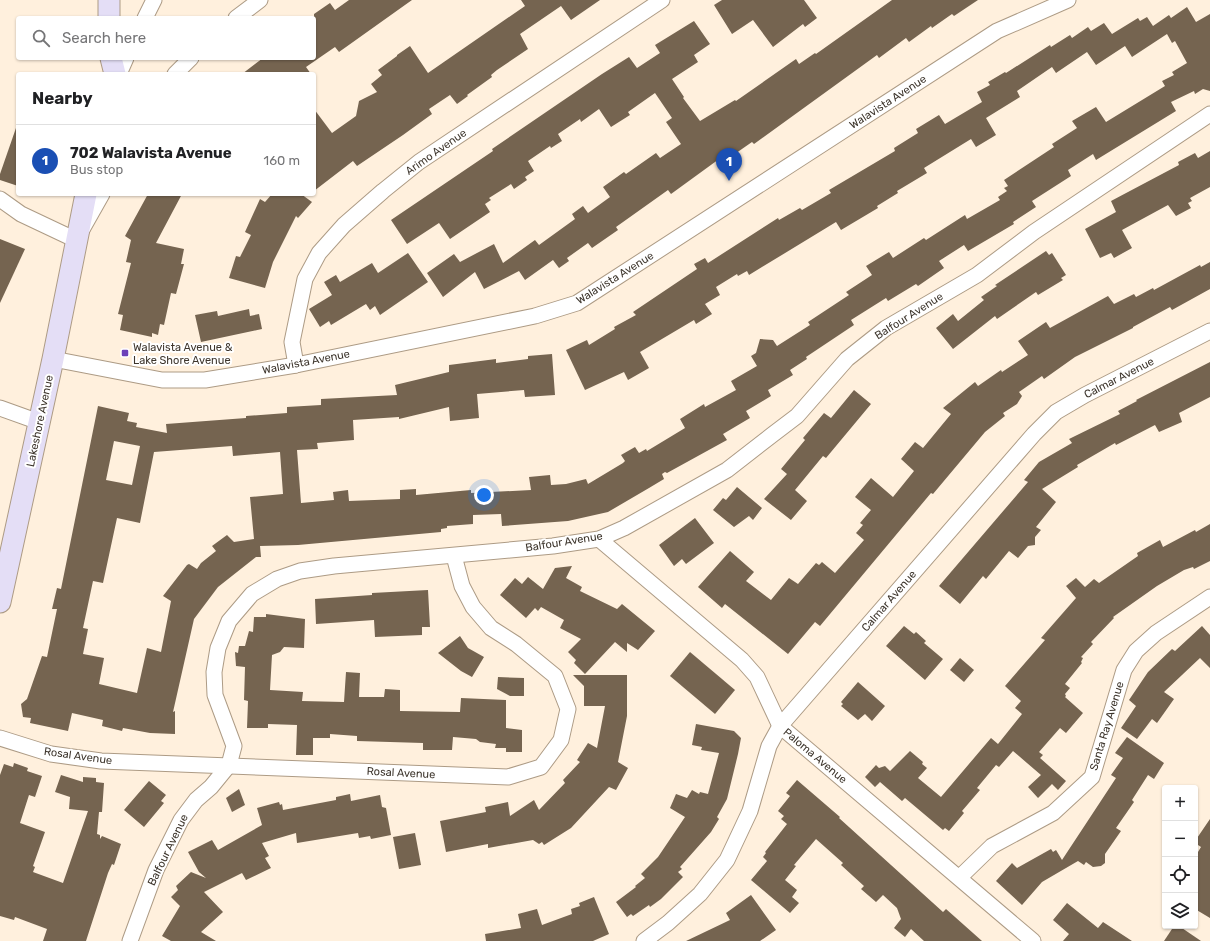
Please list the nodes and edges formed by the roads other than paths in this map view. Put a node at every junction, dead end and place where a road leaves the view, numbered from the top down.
1 (109, 0) edge
2 (154, 0) edge
3 (260, 0) edge
4 (662, 0) edge
5 (1068, 0) edge
6 (109, 16) edge
7 (146, 16) edge
8 (239, 16) edge
9 (112, 60) edge
10 (125, 60) edge
11 (189, 60) edge
12 (114, 72) edge
13 (120, 72) edge
14 (177, 72) edge
15 (1210, 114) edge
16 (86, 196) edge
17 (101, 196) edge
18 (0, 199) edge
19 (76, 240) junction
20 (1210, 331) edge
21 (53, 359) junction
22 (296, 365) junction
23 (0, 408) edge
24 (39, 422) junction
25 (599, 539) junction
26 (454, 556) junction
27 (1210, 597) edge
28 (0, 602) edge
29 (780, 726) junction
30 (0, 738) edge
31 (229, 765) junction
32 (960, 877) junction
33 (130, 941) edge
34 (644, 941) edge
35 (1033, 941) edge

1 - 6 street
2 - 7 street
3 - 8 street
4 - 22 street, Arimo Avenue
5 - 22 street, Walavista Avenue
9 - 12 street
10 - 13 street
11 - 14 street
15 - 25 street, Balfour Avenue
16 - 19 street, Lakeshore Avenue
17 - 19 street, Lakeshore Avenue
18 - 19 street
19 - 21 street, Lakeshore Avenue
20 - 29 street, Calmar Avenue
21 - 22 street, Walavista Avenue
21 - 24 street, Lakeshore Avenue
23 - 24 street
24 - 28 street, Lakeshore Avenue
25 - 26 street, Balfour Avenue
25 - 29 street, Paloma Avenue
26 - 31 street, Balfour Avenue
26 - 31 street, Rosal Avenue
27 - 32 street, Santa Ray Avenue
29 - 32 street, Paloma Avenue
29 - 34 street, Calmar Avenue
30 - 31 street, Rosal Avenue
31 - 33 street, Balfour Avenue
32 - 35 street, Paloma Avenue

